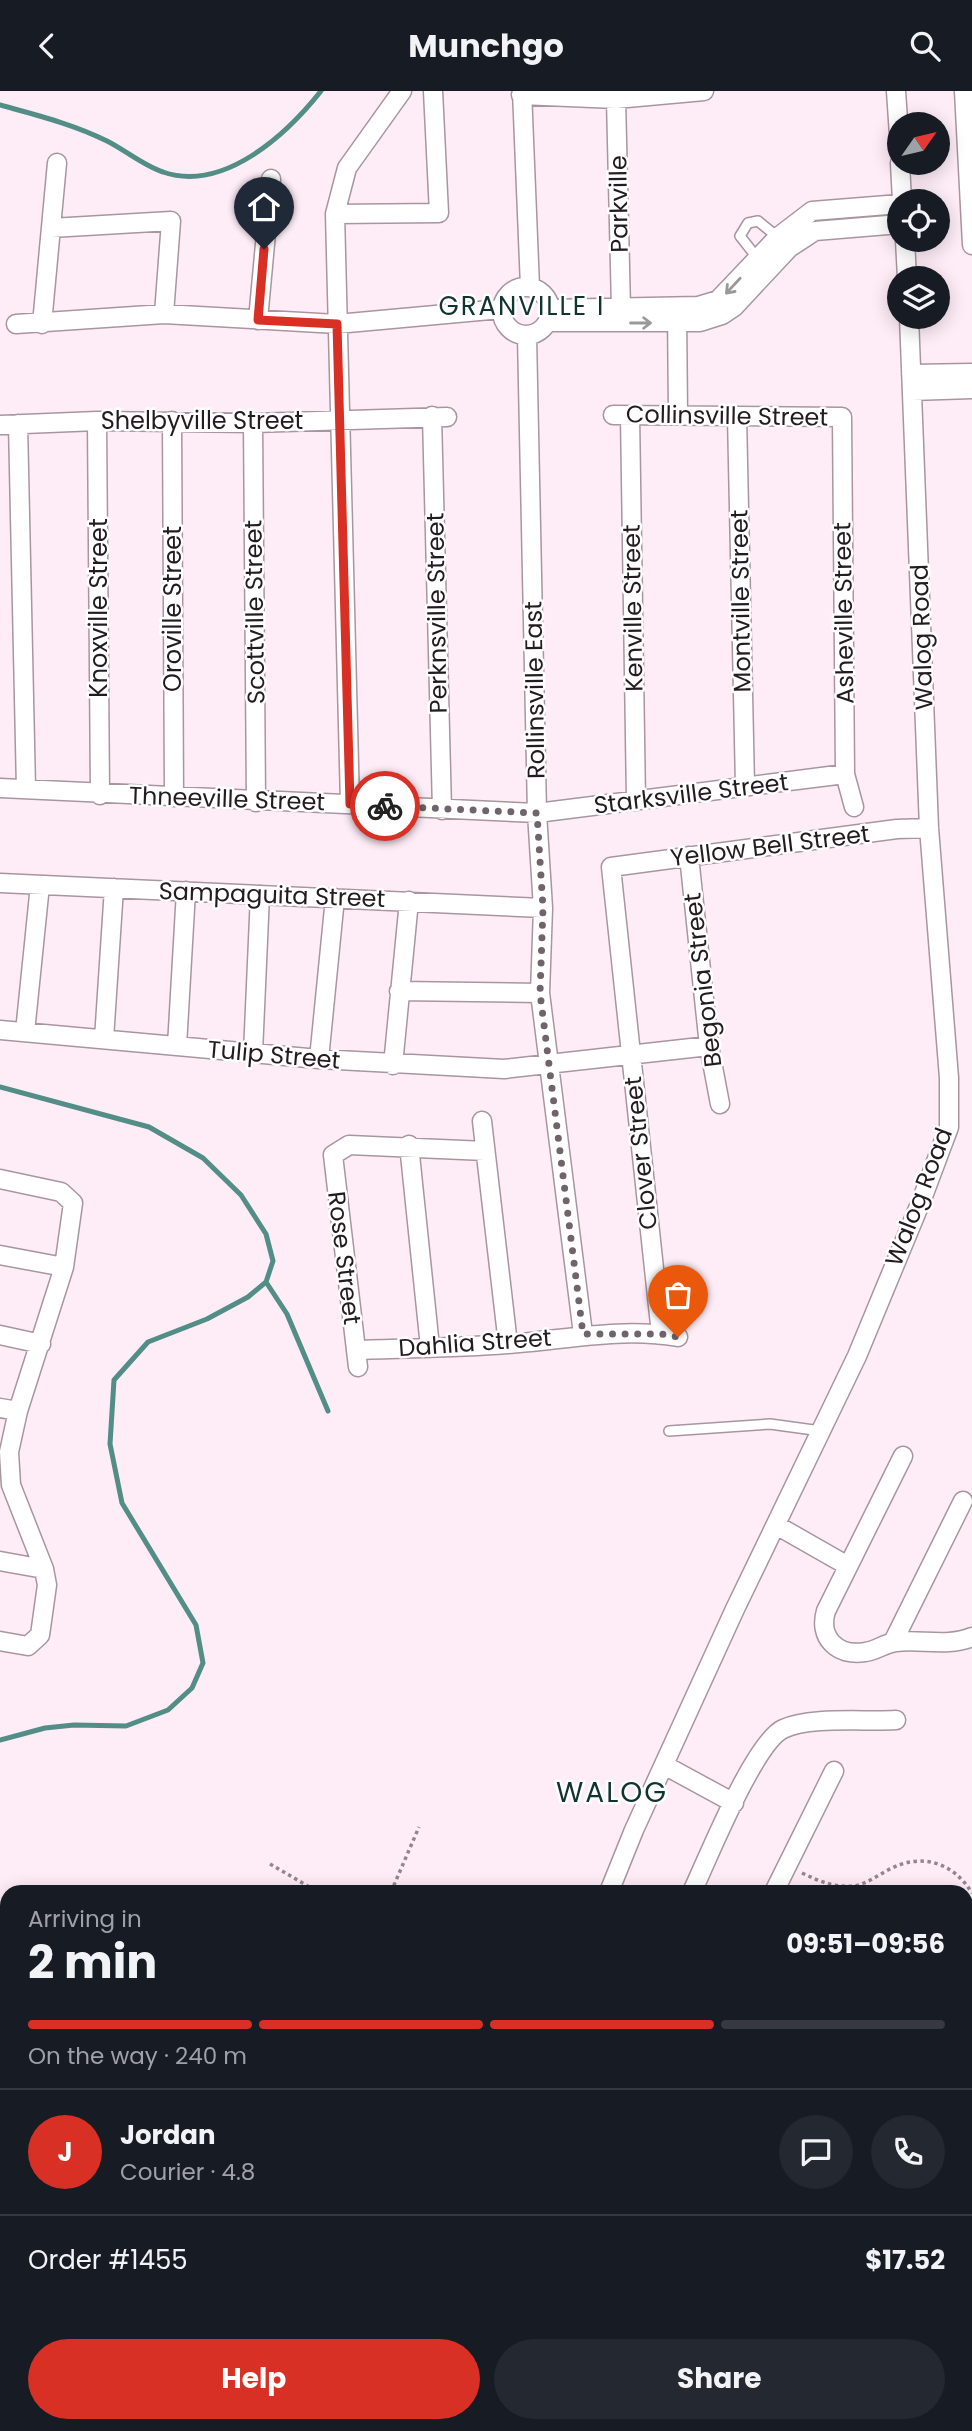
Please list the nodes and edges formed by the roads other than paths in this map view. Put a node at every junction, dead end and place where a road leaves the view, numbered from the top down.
1 (402, 91) edge
2 (433, 91) edge
3 (704, 91) edge
4 (896, 91) edge
5 (964, 91) edge
6 (521, 93) edge
7 (616, 99) junction
8 (897, 112) edge
9 (968, 113) edge
10 (57, 163) dead end
11 (271, 179) dead end
12 (887, 204) edge
13 (335, 213) junction
14 (887, 225) edge
15 (51, 228) junction
16 (784, 243) junction
17 (972, 245) edge
18 (763, 264) junction
19 (530, 287) junction
20 (502, 309) junction
21 (621, 309) junction
22 (164, 314) junction
23 (550, 315) junction
24 (677, 315) junction
25 (258, 320) junction
26 (16, 324) dead end
27 (42, 324) junction
28 (337, 324) junction
29 (910, 329) edge
30 (527, 336) junction
31 (972, 373) edge
32 (912, 382) junction
33 (972, 389) edge
34 (621, 415) joint
35 (678, 415) junction
36 (737, 416) junction
37 (439, 417) joint
38 (842, 417) joint
39 (341, 420) junction
40 (97, 421) junction
41 (172, 421) junction
42 (253, 423) junction
43 (9, 425) edge
44 (845, 774) junction
45 (745, 786) junction
46 (0, 788) edge
47 (26, 789) junction
48 (100, 795) junction
49 (174, 797) junction
50 (257, 801) junction
51 (636, 801) junction
52 (350, 804) junction
53 (854, 807) dead end
54 (442, 810) junction
55 (537, 813) junction
56 (929, 828) junction
57 (689, 856) junction
58 (611, 867) joint
59 (0, 883) edge
60 (40, 885) junction
61 (114, 888) junction
62 (186, 891) junction
63 (260, 895) junction
64 (335, 898) junction
65 (409, 901) junction
66 (543, 908) junction
67 (399, 991) junction
68 (540, 993) junction
69 (0, 1030) edge
70 (24, 1032) junction
71 (104, 1039) junction
72 (177, 1046) junction
73 (709, 1047) junction
74 (253, 1053) junction
75 (631, 1056) junction
76 (319, 1059) junction
77 (393, 1065) junction
78 (549, 1066) junction
79 (720, 1104) dead end
80 (482, 1121) dead end
81 (409, 1145) junction
82 (485, 1151) junction
83 (0, 1179) edge
84 (0, 1255) edge
85 (64, 1267) junction
86 (583, 1334) junction
87 (0, 1335) edge
88 (670, 1336) joint
89 (41, 1344) junction
90 (508, 1344) junction
91 (430, 1347) junction
92 (357, 1358) joint
93 (9, 1410) edge
94 (669, 1431) dead end
95 (821, 1431) junction
96 (903, 1456) dead end
97 (6, 1484) edge
98 (963, 1500) dead end
99 (776, 1525) junction
100 (0, 1560) edge
101 (848, 1566) junction
102 (44, 1569) junction
103 (972, 1637) edge
104 (0, 1641) edge
105 (893, 1642) junction
106 (896, 1720) dead end
107 (664, 1765) junction
108 (834, 1771) dead end
109 (734, 1803) junction
110 (612, 1885) edge
111 (695, 1885) edge
112 (778, 1885) edge

1 - 13 street
2 - 13 street
3 - 7 street
4 - 8 street
5 - 9 street
6 - 7 street
6 - 19 street
7 - 21 street, Parkville
9 - 17 street
10 - 15 street
11 - 25 street
12 - 16 street
13 - 28 street
14 - 16 street
15 - 22 street
15 - 27 street
16 - 18 street
16 - 18 lane
18 - 24 street
19 - 20 street
19 - 23 street
20 - 28 street
20 - 30 street
21 - 23 street
21 - 24 street
22 - 25 street
22 - 27 street
23 -> 24 street
23 - 30 street
24 - 35 street
25 - 28 street
26 - 27 street
28 - 39 street
29 - 32 street, Walog Road
30 - 55 street, Rollinsville East
31 - 32 street
32 - 33 street
32 - 56 street, Walog Road
34 - 35 street, Collinsville Street
34 - 51 street, Kenville Street
35 - 36 street, Collinsville Street
36 - 38 street, Collinsville Street
36 - 45 street, Montville Street
37 - 39 street, Shelbyville Street
37 - 54 street, Perknsville Street
38 - 44 street, Asheville Street
39 - 42 street, Shelbyville Street
39 - 52 street
40 - 41 street, Shelbyville Street
40 - 43 street, Shelbyville Street
40 - 48 street, Knoxville Street
41 - 42 street, Shelbyville Street
41 - 49 street, Oroville Street
42 - 50 street, Scottville Street
43 - 47 street
44 - 45 street, Starksville Street
44 - 53 street, Asheville Street
45 - 51 street, Starksville Street
46 - 47 street, Thneeville Street
47 - 48 street, Thneeville Street
48 - 49 street, Thneeville Street
49 - 50 street, Thneeville Street
50 - 52 street, Thneeville Street
51 - 55 street, Starksville Street
52 - 54 street, Thneeville Street
54 - 55 street, Thneeville Street
55 - 66 street, Rollinsville East
56 - 57 street, Yellow Bell Street
56 - 95 street, Walog Road
57 - 58 street, Yellow Bell Street
57 - 73 street, Begonia Street
58 - 75 street, Clover Street
59 - 60 street, Sampaguita Street
60 - 61 street, Sampaguita Street
60 - 70 street
61 - 62 street, Sampaguita Street
61 - 71 street
62 - 63 street, Sampaguita Street
62 - 72 street
63 - 64 street, Sampaguita Street
63 - 74 street
64 - 65 street, Sampaguita Street
64 - 76 street
65 - 66 street, Sampaguita Street
65 - 67 street
66 - 68 street, Rollinsville East
67 - 68 street
67 - 77 street
68 - 78 street, Rollinsville East
69 - 70 street, Tulip Street
70 - 71 street, Tulip Street
71 - 72 street, Tulip Street
72 - 74 street, Tulip Street
73 - 75 street, Tulip Street
73 - 79 street, Begonia Street
74 - 76 street, Tulip Street
75 - 78 street, Tulip Street
75 - 88 street, Clover Street
76 - 77 street, Tulip Street
77 - 78 street, Tulip Street
78 - 86 street, Rollinsville East
80 - 82 street
81 - 82 street
81 - 91 street
81 - 92 street, Rose Street
82 - 90 street
83 - 85 street
84 - 85 street
85 - 89 street
86 - 88 street, Dahlia Street
86 - 90 street, Dahlia Street
87 - 89 street
89 - 93 street
90 - 91 street, Dahlia Street
91 - 92 street, Dahlia Street
93 - 97 street
94 - 95 lane
95 - 99 street, Walog Road
96 - 101 street
97 - 102 street
98 - 105 street
99 - 101 street
99 - 107 street, Walog Road
100 - 102 street
101 - 105 street
102 - 104 street
103 - 105 street
106 - 109 street
107 - 109 street
107 - 110 street, Walog Road
108 - 112 street
109 - 111 street

